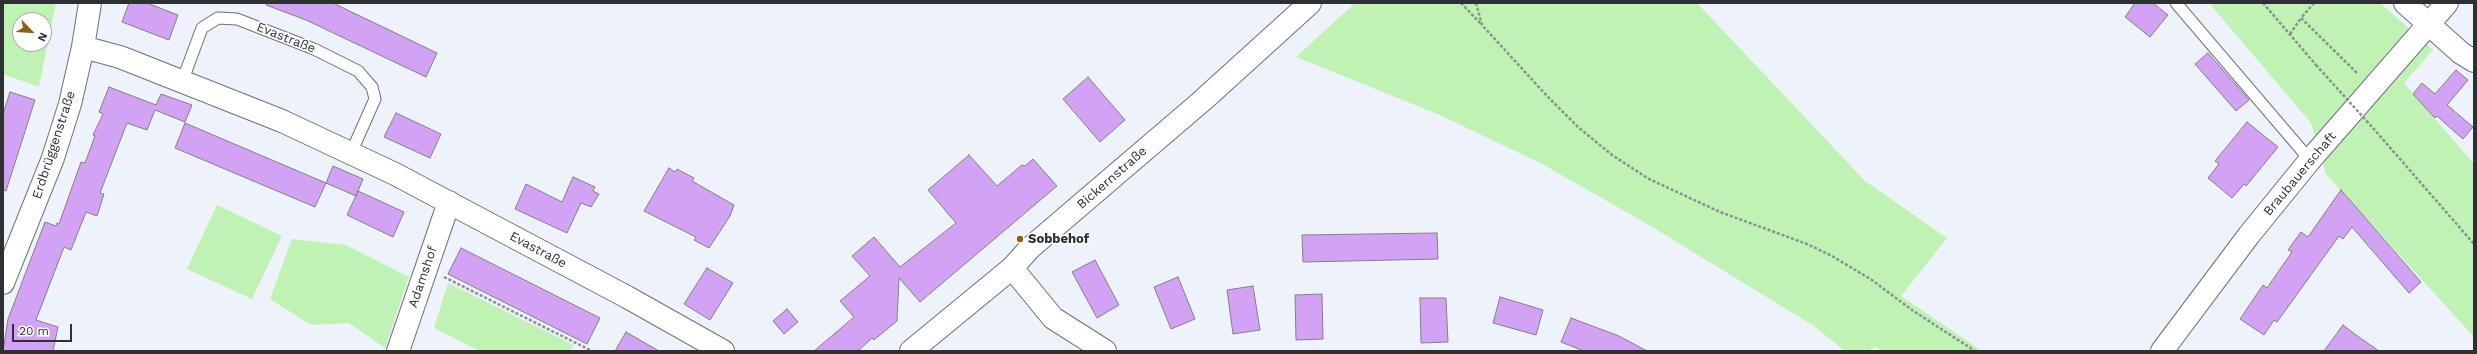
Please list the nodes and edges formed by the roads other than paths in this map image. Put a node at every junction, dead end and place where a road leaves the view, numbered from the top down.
1 (90, 3) edge
2 (1310, 3) edge
3 (2176, 3) edge
4 (2405, 3) edge
5 (2446, 3) edge
6 (2429, 24) junction
7 (83, 47) junction
8 (2474, 62) edge
9 (182, 82) junction
10 (351, 153) junction
11 (2310, 160) junction
12 (449, 202) junction
13 (1012, 268) junction
14 (3, 283) edge
15 (398, 351) edge
16 (723, 351) edge
17 (911, 351) edge
18 (1105, 351) edge
19 (2162, 351) edge

1 - 7 street, Erdbrüggenstraße
2 - 13 street, Bickernstraße
3 - 11 lane
4 - 6 street
5 - 6 street, Braubauerschaft
6 - 8 street
6 - 11 street, Braubauerschaft
7 - 9 street, Evastraße
7 - 14 street, Erdbrüggenstraße
9 - 10 street, Evastraße
9 - 10 lane, Evastraße
10 - 12 street, Evastraße
11 - 19 street, Braubauerschaft
12 - 15 street, Adamshof
12 - 16 street, Evastraße
13 - 17 street, Bickernstraße
13 - 18 street

